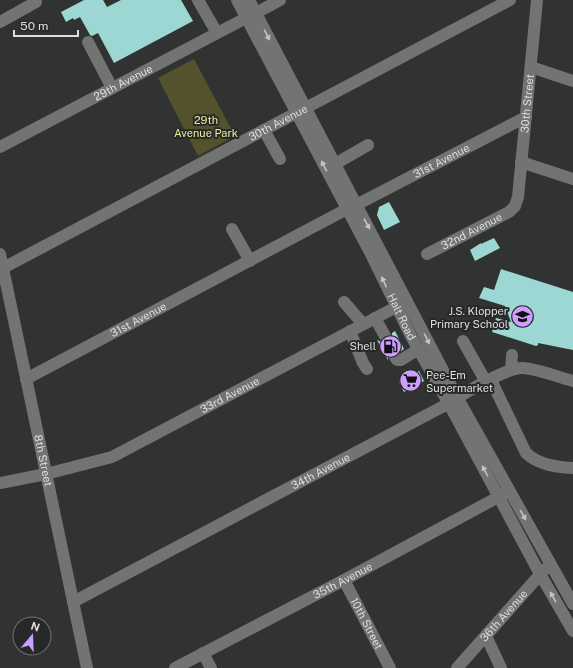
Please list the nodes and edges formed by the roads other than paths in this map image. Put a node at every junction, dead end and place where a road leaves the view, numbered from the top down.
1 (198, 0) edge
2 (237, 0) edge
3 (250, 0) edge
4 (280, 0) edge
5 (510, 0) edge
6 (537, 0) edge
7 (36, 2) dead end
8 (251, 16) junction
9 (0, 22) edge
10 (217, 33) junction
11 (88, 42) dead end
12 (531, 67) junction
13 (573, 81) edge
14 (112, 88) junction
15 (301, 111) junction
16 (526, 116) junction
17 (264, 130) junction
18 (368, 146) dead end
19 (0, 147) edge
20 (280, 159) dead end
21 (521, 162) junction
22 (335, 164) junction
23 (573, 179) edge
24 (516, 206) joint
25 (352, 207) junction
26 (232, 229) dead end
27 (0, 254) edge
28 (427, 254) dead end
29 (250, 261) junction
30 (3, 268) junction
31 (344, 302) dead end
32 (408, 302) junction
33 (396, 307) junction
34 (375, 318) junction
35 (363, 324) junction
36 (350, 331) junction
37 (385, 336) tunnel mouth
38 (463, 341) dead end
39 (419, 349) junction
40 (512, 355) dead end
41 (395, 357) dead end
42 (367, 369) dead end
43 (511, 370) junction
44 (26, 379) junction
45 (488, 381) junction
46 (573, 381) edge
47 (453, 400) junction
48 (573, 468) edge
49 (46, 474) junction
50 (0, 483) edge
51 (509, 491) junction
52 (498, 497) junction
53 (550, 563) junction
54 (540, 574) junction
55 (344, 580) junction
56 (72, 602) junction
57 (573, 604) edge
58 (573, 631) edge
59 (486, 636) junction
60 (203, 653) junction
61 (87, 668) edge
62 (175, 668) edge
63 (211, 668) edge
64 (390, 668) edge
65 (457, 668) edge
66 (501, 668) edge

1 - 10 street
2 - 8 street, Halt Road
3 - 8 street, Halt Road
4 - 8 street, 29th Avenue
5 - 15 street, 30th Avenue
6 - 12 street, 30th Street
7 - 9 street
8 - 10 street, 29th Avenue
8 - 15 street, Halt Road
10 - 14 street, 29th Avenue
11 - 14 street
12 - 13 street
12 - 16 street, 30th Street
14 - 19 street, 29th Avenue
15 - 17 street, 30th Avenue
15 - 22 street, Halt Road
25 -> 15 street, Halt Road
16 - 21 street, 30th Street
16 - 25 street, 31st Avenue
17 - 20 street
17 - 30 street, 30th Avenue
18 - 22 street
21 - 23 street
21 - 24 street, 30th Street
22 - 25 street, Halt Road
24 - 28 street, 32nd Avenue
25 - 29 street, 31st Avenue
25 -> 32 street, Halt Road
33 -> 25 street, Halt Road
26 - 29 street
27 - 30 street, 8th Street
29 - 44 street, 31st Avenue
30 - 44 street, 8th Street
31 - 35 street
32 - 33 street, 33rd Avenue
32 -> 47 street, Halt Road
33 - 34 street, 33rd Avenue
33 - 39 street, Halt Road
34 - 35 street, 33rd Avenue
34 - 37 street
35 - 36 street, 33rd Avenue
36 - 42 street
36 - 49 street, 33rd Avenue
38 - 45 street
39 - 41 street
39 - 47 street, Halt Road
40 - 43 street
43 - 45 street, 34th Avenue
43 - 46 street, 34th Avenue
44 - 49 street, 8th Street
45 - 47 street, 34th Avenue
45 - 48 street
47 - 51 street, Halt Road
52 -> 47 street, Halt Road
47 - 56 street, 34th Avenue
49 - 50 street, 33rd Avenue
49 - 56 street, 8th Street
51 - 52 street, 35th Avenue
51 -> 53 street, Halt Road
52 - 54 street, Halt Road
52 - 55 street, 35th Avenue
53 - 54 street, 36th Avenue
53 - 57 street, Halt Road
58 -> 54 street, Halt Road
54 - 59 street, 36th Avenue
55 - 60 street, 35th Avenue
55 - 64 street, 10th Street
56 - 61 street, 8th Street
59 - 65 street, 36th Avenue
59 - 66 street
60 - 62 street, 35th Avenue
60 - 63 street

